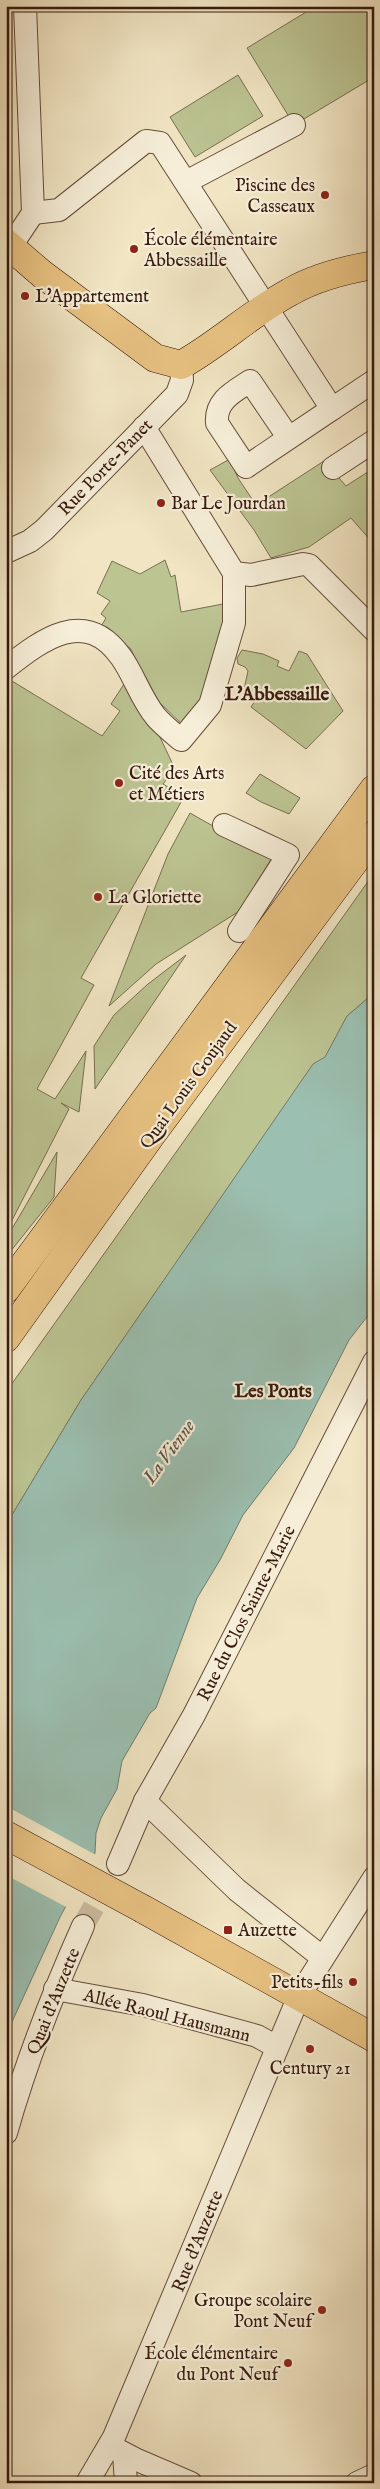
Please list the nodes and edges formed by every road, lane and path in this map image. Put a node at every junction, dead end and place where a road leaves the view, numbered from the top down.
1 (25, 6) edge
2 (294, 125) dead end
3 (186, 182) junction
4 (33, 213) junction
5 (9, 244) edge
6 (374, 265) edge
7 (267, 306) junction
8 (181, 365) junction
9 (374, 381) edge
10 (332, 409) junction
11 (144, 427) junction
12 (288, 437) dead end
13 (374, 442) edge
14 (333, 468) dead end
15 (6, 552) edge
16 (234, 573) junction
17 (374, 630) edge
18 (6, 668) edge
19 (374, 788) edge
20 (224, 825) dead end
21 (374, 835) edge
22 (239, 931) dead end
23 (6, 1289) edge
24 (6, 1338) edge
25 (374, 1362) edge
26 (145, 1801) junction
27 (6, 1835) edge
28 (118, 1864) tunnel mouth
29 (374, 1878) edge
30 (83, 1926) tunnel mouth
31 (323, 1958) junction
32 (55, 1989) junction
33 (299, 1996) junction
34 (374, 2038) edge
35 (277, 2047) junction
36 (6, 2133) edge
37 (117, 2450) junction
38 (374, 2475) edge
39 (87, 2483) edge
40 (126, 2483) edge
41 (191, 2483) edge
42 (356, 2483) edge

1 - 4 street
2 - 3 street
3 - 4 street
3 - 7 street
4 - 5 street
5 - 8 main road
6 - 7 main road
7 - 8 main road
7 - 10 street
8 - 11 street, Rue Porte-Panet
9 - 10 street
10 - 12 street
11 - 15 street, Rue Porte-Panet
11 - 16 street
13 - 14 street
16 - 17 street
16 - 18 street
19 - 23 main road, Quai Louis Goujaud
20 - 22 street
21 - 24 main road, Quai Louis Goujaud
25 - 26 street, Rue du Clos Sainte-Marie
26 - 28 street, Rue du Clos Sainte-Marie
26 - 31 street
27 - 33 main road, bridge
29 - 31 street, Rue d'Auzette
30 - 32 street, Quai d'Auzette
31 - 33 street, Rue d'Auzette
32 - 35 street, Allée Raoul Hausmann
32 - 36 street, Quai d'Auzette
33 - 34 main road
33 - 35 street, Rue d'Auzette
35 - 37 street, Rue d'Auzette
37 - 39 street, Rue d'Auzette
37 - 40 street
37 - 41 street
38 - 42 street

